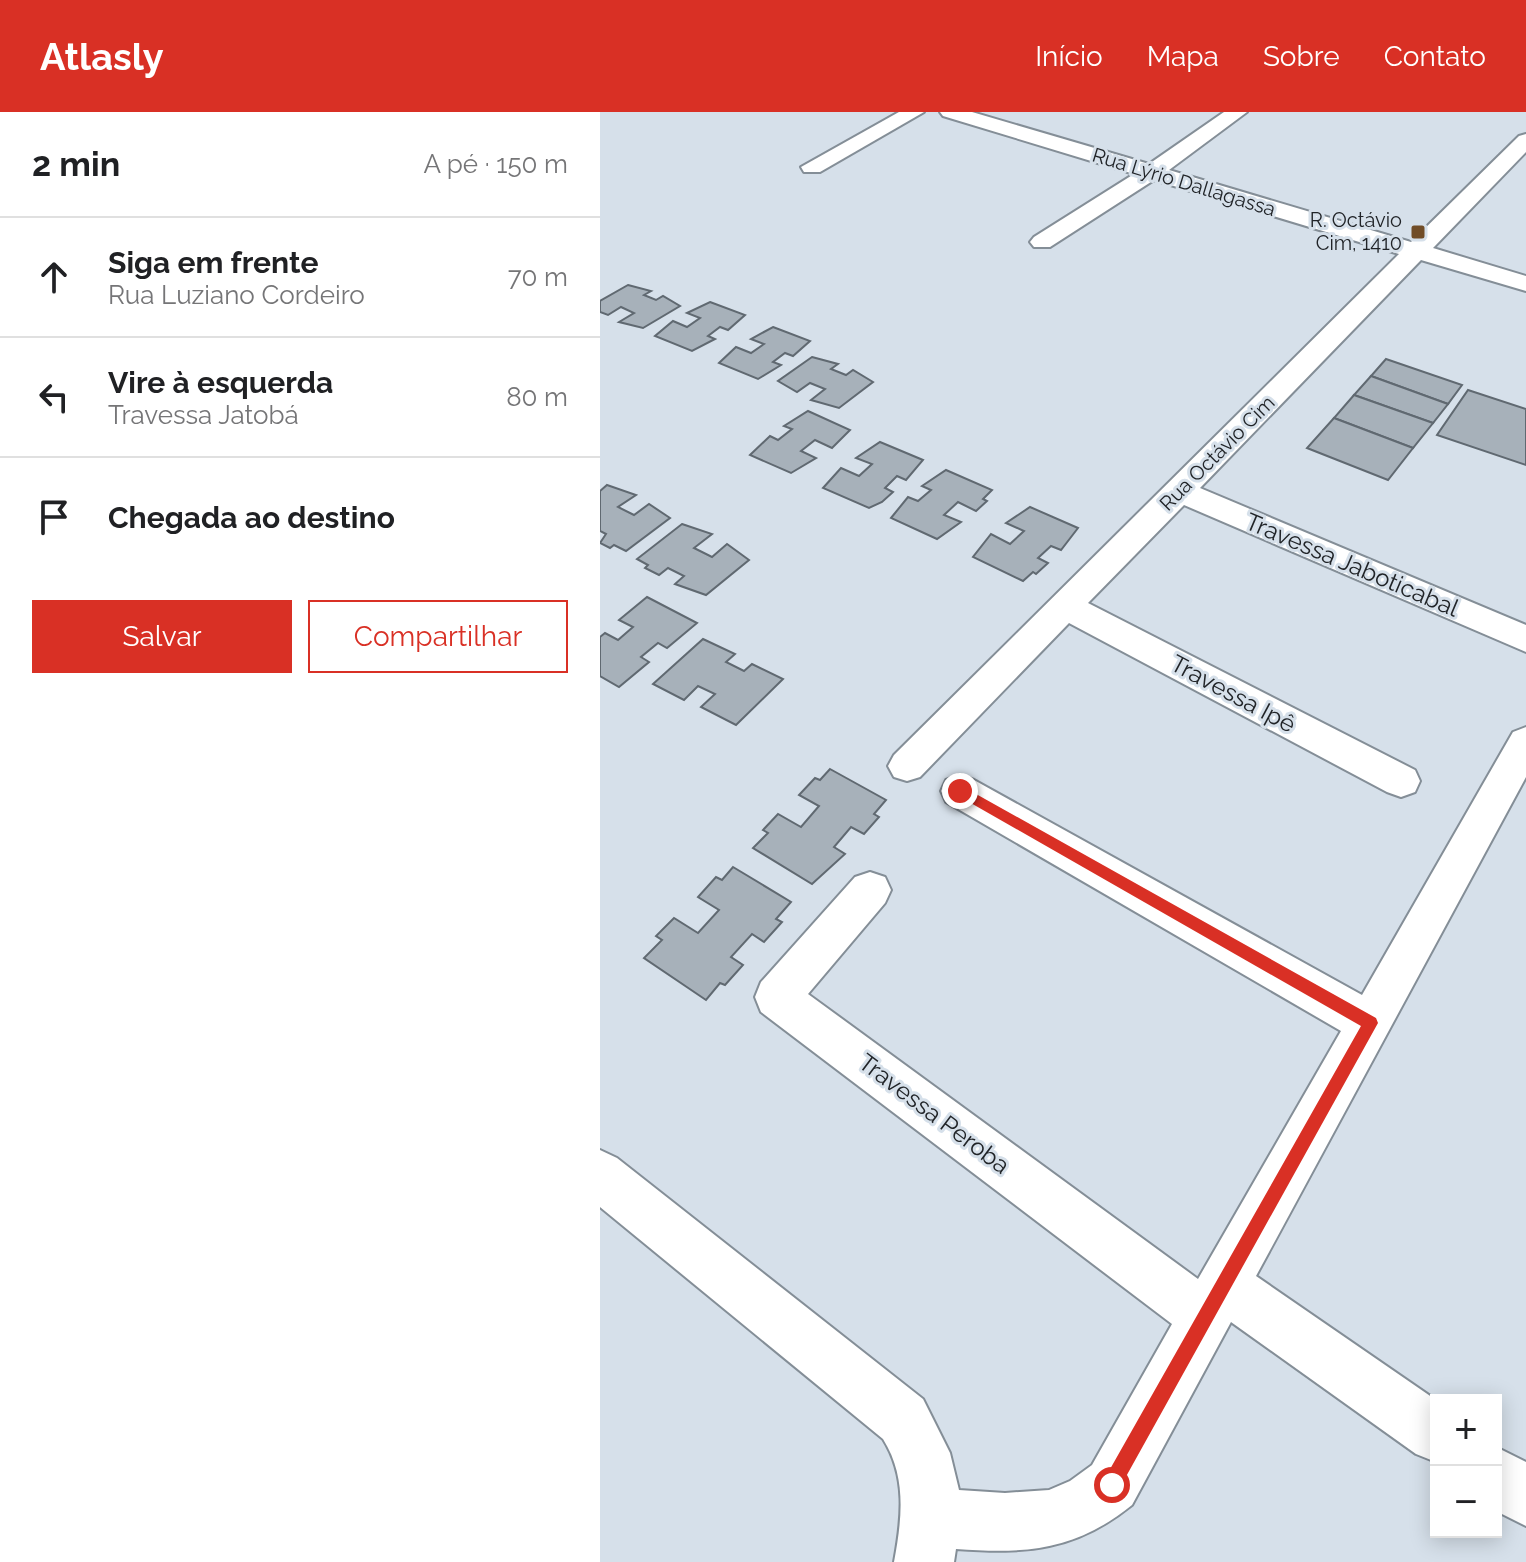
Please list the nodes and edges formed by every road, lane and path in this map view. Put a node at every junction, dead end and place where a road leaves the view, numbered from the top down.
1 (914, 112) edge
2 (950, 112) edge
3 (1237, 112) edge
4 (1526, 140) edge
5 (812, 167) dead end
6 (1152, 172) junction
7 (1042, 242) dead end
8 (1418, 252) junction
9 (1526, 284) edge
10 (1179, 491) junction
11 (1065, 606) junction
12 (1526, 639) edge
13 (1526, 742) edge
14 (907, 766) dead end
15 (1401, 781) dead end
16 (960, 791) dead end
17 (870, 890) dead end
18 (1370, 1023) junction
19 (600, 1175) edge
20 (1215, 1301) junction
21 (1430, 1430) edge
22 (1502, 1480) edge
23 (1526, 1497) edge
24 (928, 1540) edge

1 - 5 street
2 - 6 street, Rua Lýrio Dallagassa
3 - 6 street
4 - 8 street, Rua Octávio Cim
6 - 7 street
6 - 8 street, Rua Lýrio Dallagassa
8 - 9 street, Rua Lýrio Dallagassa
8 - 10 street, Rua Octávio Cim
10 - 11 street, Rua Octávio Cim
10 - 12 street, Travessa Jaboticabal
11 - 14 street, Rua Octávio Cim
11 - 15 street, Travessa Ipê
13 - 18 street
16 - 18 street
17 - 20 street, Travessa Peroba
18 - 20 street
19 - 24 street
20 - 21 street
20 - 24 street
22 - 23 street

